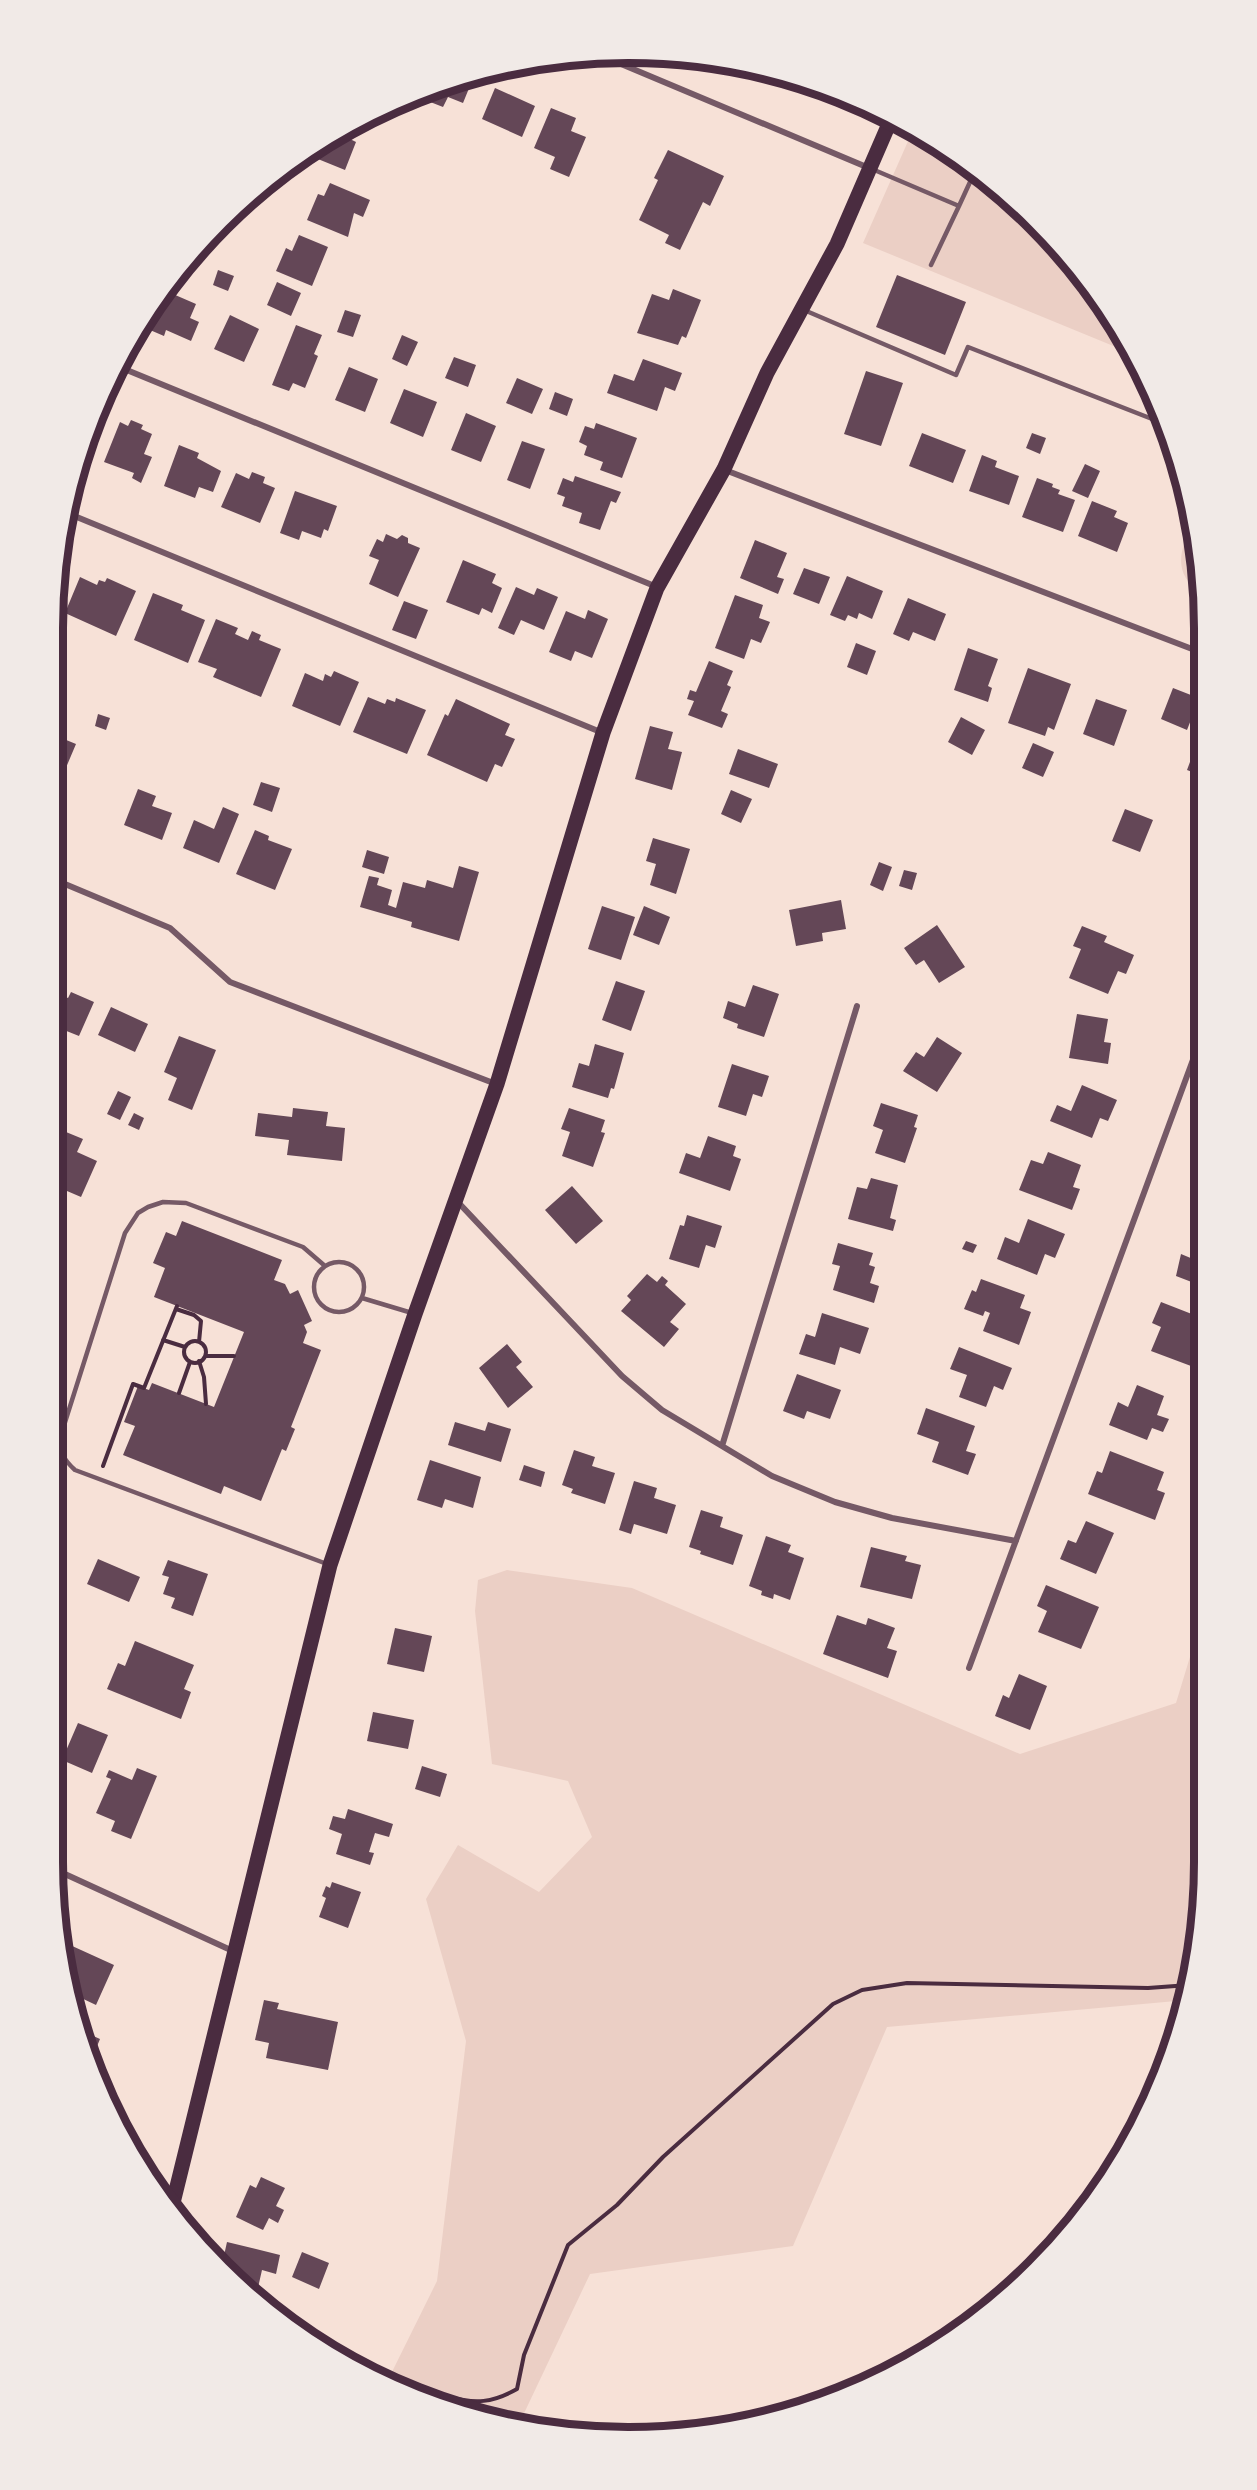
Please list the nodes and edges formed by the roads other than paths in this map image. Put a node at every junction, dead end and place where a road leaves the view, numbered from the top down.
1 (619, 63) edge
2 (888, 126) edge
3 (870, 168) junction
4 (972, 179) edge
5 (959, 206) junction
6 (931, 265) dead end
7 (802, 309) junction
8 (126, 370) edge
9 (1154, 420) edge
10 (724, 470) junction
11 (74, 516) edge
12 (657, 588) junction
13 (1194, 650) edge
14 (603, 733) junction
15 (63, 883) edge
16 (858, 1006) dead end
17 (1194, 1057) edge
18 (497, 1084) junction
19 (455, 1200) junction
20 (325, 1266) junction
21 (362, 1298) junction
22 (415, 1314) junction
23 (63, 1429) edge
24 (722, 1446) junction
25 (63, 1458) edge
26 (1016, 1541) junction
27 (330, 1565) junction
28 (969, 1668) dead end
29 (63, 1873) edge
30 (235, 1952) junction
31 (174, 2198) edge

1 - 3 street
2 - 3 main road
3 - 5 lane
3 - 7 main road
4 - 5 lane
5 - 6 lane
7 - 9 lane
7 - 10 main road
8 - 12 street
10 - 12 main road
10 - 13 street
11 - 14 street
12 - 14 main road
14 - 18 main road
15 - 18 street
16 - 24 street
17 - 26 street
18 - 19 main road
19 - 22 main road
19 - 24 street
20 - 21 lane
20 - 21 lane
20 - 23 lane
21 - 22 lane
22 - 27 main road
24 - 26 street
25 - 27 lane
26 - 28 street
27 - 30 main road
29 - 30 street
30 - 31 main road

